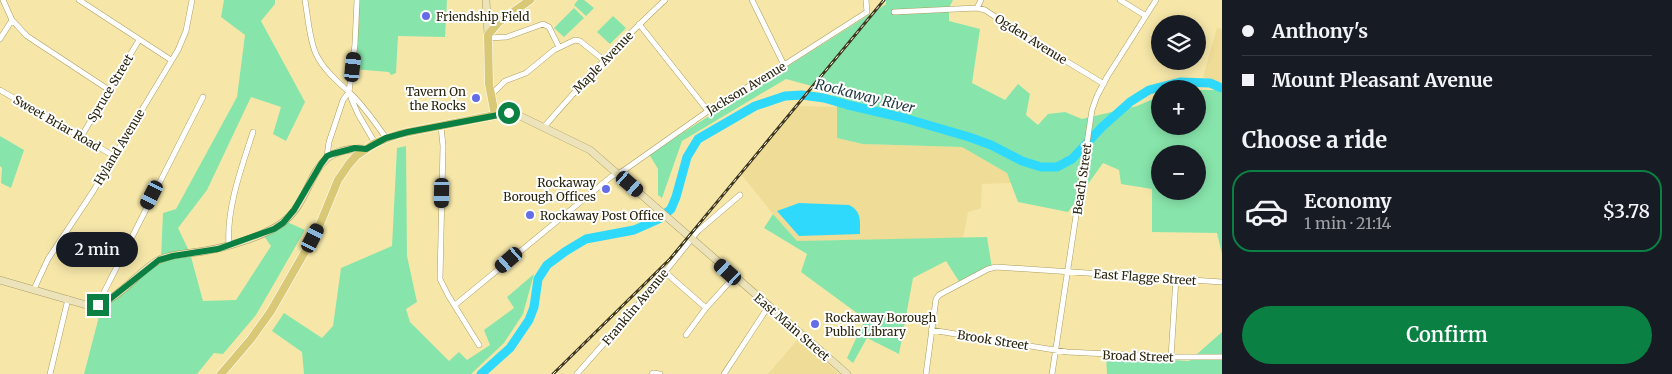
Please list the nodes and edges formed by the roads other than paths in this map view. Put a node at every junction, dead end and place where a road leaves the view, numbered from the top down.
1 (3, 0) edge
2 (80, 0) edge
3 (93, 0) edge
4 (192, 0) edge
5 (305, 0) edge
6 (357, 0) edge
7 (486, 0) edge
8 (530, 0) edge
9 (665, 0) edge
10 (752, 0) edge
11 (866, 0) edge
12 (982, 0) edge
13 (1120, 0) edge
14 (1156, 0) edge
15 (88, 6) junction
16 (977, 8) junction
17 (894, 12) dead end
18 (1146, 16) junction
19 (488, 19) junction
20 (12, 20) junction
21 (499, 22) junction
22 (639, 24) junction
23 (488, 37) junction
24 (0, 39) edge
25 (139, 40) junction
26 (559, 47) junction
27 (171, 60) junction
28 (604, 61) junction
29 (784, 65) junction
30 (1104, 84) junction
31 (0, 90) edge
32 (108, 90) junction
33 (349, 92) junction
34 (491, 95) junction
35 (203, 97) dead end
36 (708, 111) junction
37 (495, 115) junction
38 (441, 126) junction
39 (544, 127) junction
40 (253, 132) dead end
41 (81, 137) junction
42 (386, 138) junction
43 (375, 143) junction
44 (366, 149) junction
45 (114, 156) junction
46 (327, 156) junction
47 (617, 173) junction
48 (740, 194) dead end
49 (692, 239) junction
50 (229, 245) junction
51 (665, 272) junction
52 (1068, 272) junction
53 (734, 277) junction
54 (1176, 278) junction
55 (0, 280) edge
56 (1222, 282) edge
57 (34, 289) junction
58 (68, 299) junction
59 (98, 305) junction
60 (455, 305) junction
61 (768, 307) junction
62 (706, 308) junction
63 (931, 330) junction
64 (686, 335) dead end
65 (479, 345) dead end
66 (1055, 350) junction
67 (1171, 357) junction
68 (1222, 358) edge
69 (50, 374) edge
70 (221, 374) edge
71 (577, 374) edge
72 (652, 374) edge
73 (660, 374) edge
74 (724, 374) edge
75 (847, 374) edge
76 (926, 374) edge
77 (1052, 374) edge

1 - 20 street
2 - 15 street
3 - 15 street
4 - 27 street, Hyland Avenue
5 - 33 street
6 - 33 street
7 - 19 street
8 - 21 main road
9 - 22 street, Maple Avenue
10 - 29 street
11 - 29 street, Jackson Avenue
12 - 16 street
13 - 18 street
14 - 18 street, Beach Street
15 - 25 street
16 - 17 street, Ogden Avenue
16 - 30 street, Ogden Avenue
18 - 30 street, Beach Street
19 - 21 street
19 - 23 street
20 - 24 street
20 - 32 street
21 - 23 main road
22 - 28 street, Maple Avenue
22 - 36 street
23 - 26 street
23 - 34 main road
25 - 27 street
25 - 32 street, Spruce Street
26 - 28 street
26 - 34 street
27 - 45 street, Hyland Avenue
28 - 39 street, Maple Avenue
29 - 36 street, Jackson Avenue
30 - 52 street, Beach Street
31 - 41 street, Sweet Briar Road
32 - 41 street, Spruce Street
33 - 42 street
33 - 43 street
33 - 46 street
34 - 37 main road
35 - 59 street
36 - 47 street, Jackson Avenue
37 - 38 main road
37 - 39 street, East Main Street
38 - 42 main road
38 - 60 street
39 - 47 street, East Main Street
40 - 50 street
41 - 45 street, Sweet Briar Road
42 - 43 main road
43 - 44 main road
44 - 46 street
44 - 70 main road
45 - 57 street, Hyland Avenue
46 - 50 street
47 - 49 street, East Main Street
47 - 60 street, Jackson Avenue
48 - 49 street, Franklin Avenue
49 - 51 street, Franklin Avenue
49 - 53 street, East Main Street
50 - 59 street
51 - 62 street
51 - 71 street, Franklin Avenue
52 - 54 street, East Flagge Street
52 - 63 street, East Flagge Street
52 - 66 street, Beach Street
53 - 61 street, East Main Street
53 - 62 street
54 - 56 street, East Flagge Street
54 - 67 street
55 - 57 street
57 - 58 street
58 - 59 street
58 - 69 street
60 - 65 street
61 - 74 street
61 - 75 street, East Main Street
62 - 64 street
63 - 66 street, Brook Street
63 - 76 street
66 - 67 street, Broad Street
66 - 77 street, Beach Street
67 - 68 street, Broad Street
72 - 73 street

